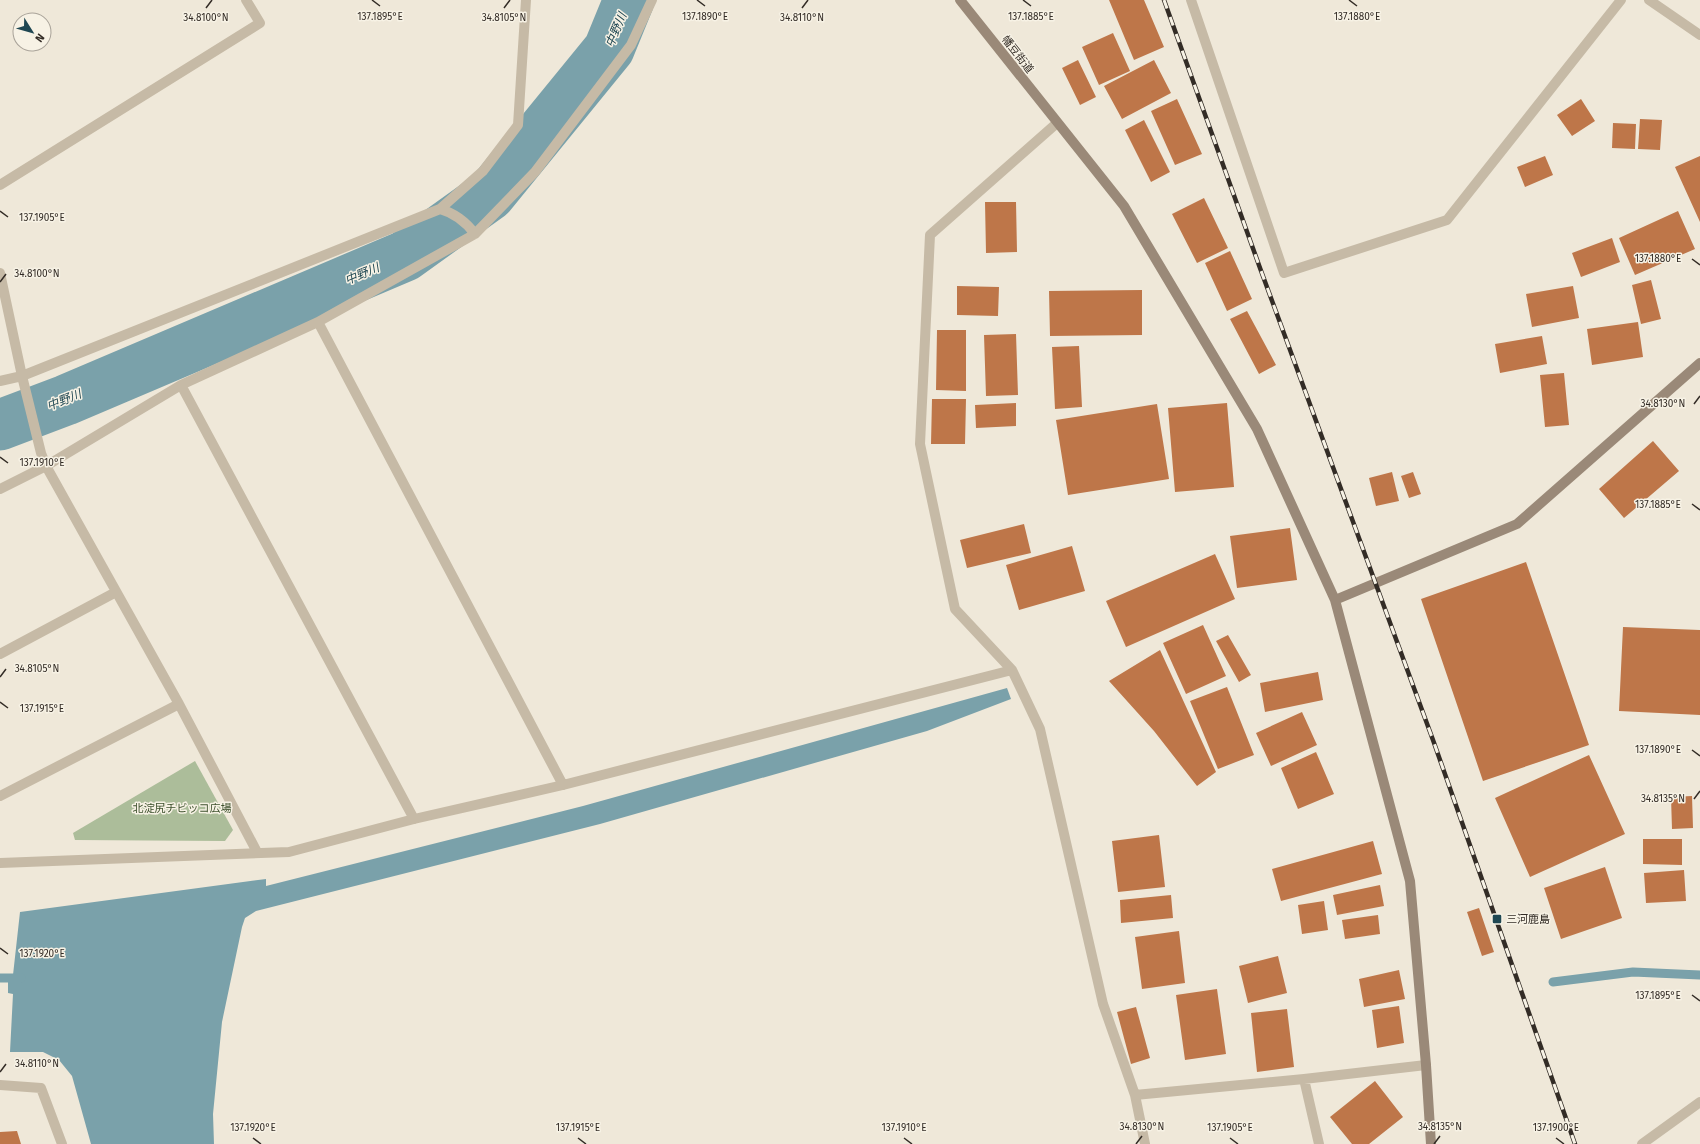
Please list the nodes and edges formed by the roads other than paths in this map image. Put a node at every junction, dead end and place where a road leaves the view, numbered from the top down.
1 (246, 0) edge
2 (526, 0) edge
3 (652, 0) edge
4 (960, 0) edge
5 (1191, 0) edge
6 (1621, 0) edge
7 (1649, 0) edge
8 (1700, 35) edge
9 (1057, 123) junction
10 (0, 185) edge
11 (440, 209) junction
12 (472, 230) junction
13 (0, 273) edge
14 (318, 322) junction
15 (1700, 363) edge
16 (22, 376) junction
17 (0, 381) edge
18 (181, 385) junction
19 (46, 466) junction
20 (0, 489) edge
21 (116, 592) junction
22 (1335, 600) junction
23 (0, 654) edge
24 (1012, 670) junction
25 (179, 704) junction
26 (563, 786) junction
27 (0, 796) edge
28 (414, 819) junction
29 (257, 852) junction
30 (0, 863) edge
31 (1426, 1066) junction
32 (1304, 1079) junction
33 (0, 1085) edge
34 (1135, 1095) junction
35 (1700, 1102) edge
36 (62, 1144) edge
37 (1145, 1144) edge
38 (1319, 1144) edge
39 (1431, 1144) edge
40 (1642, 1144) edge

1 - 10 street
2 - 11 street
3 - 12 street
4 - 9 street, 幡豆街道
5 - 6 street
7 - 8 street
9 - 22 street, 幡豆街道
9 - 24 street
11 - 12 street
11 - 16 street
12 - 14 street
13 - 16 street
14 - 18 street
14 - 26 street
15 - 22 street
16 - 17 street
16 - 19 street
18 - 19 street
18 - 28 street
19 - 20 street
19 - 21 street
21 - 23 street
21 - 25 street
22 - 31 street, 幡豆街道
24 - 26 street
24 - 34 street
25 - 27 street
25 - 29 street
26 - 28 street
28 - 29 street
29 - 30 street
31 - 32 street
31 - 39 street, 幡豆街道
32 - 34 street
32 - 38 street
33 - 36 street
34 - 37 street
35 - 40 street

